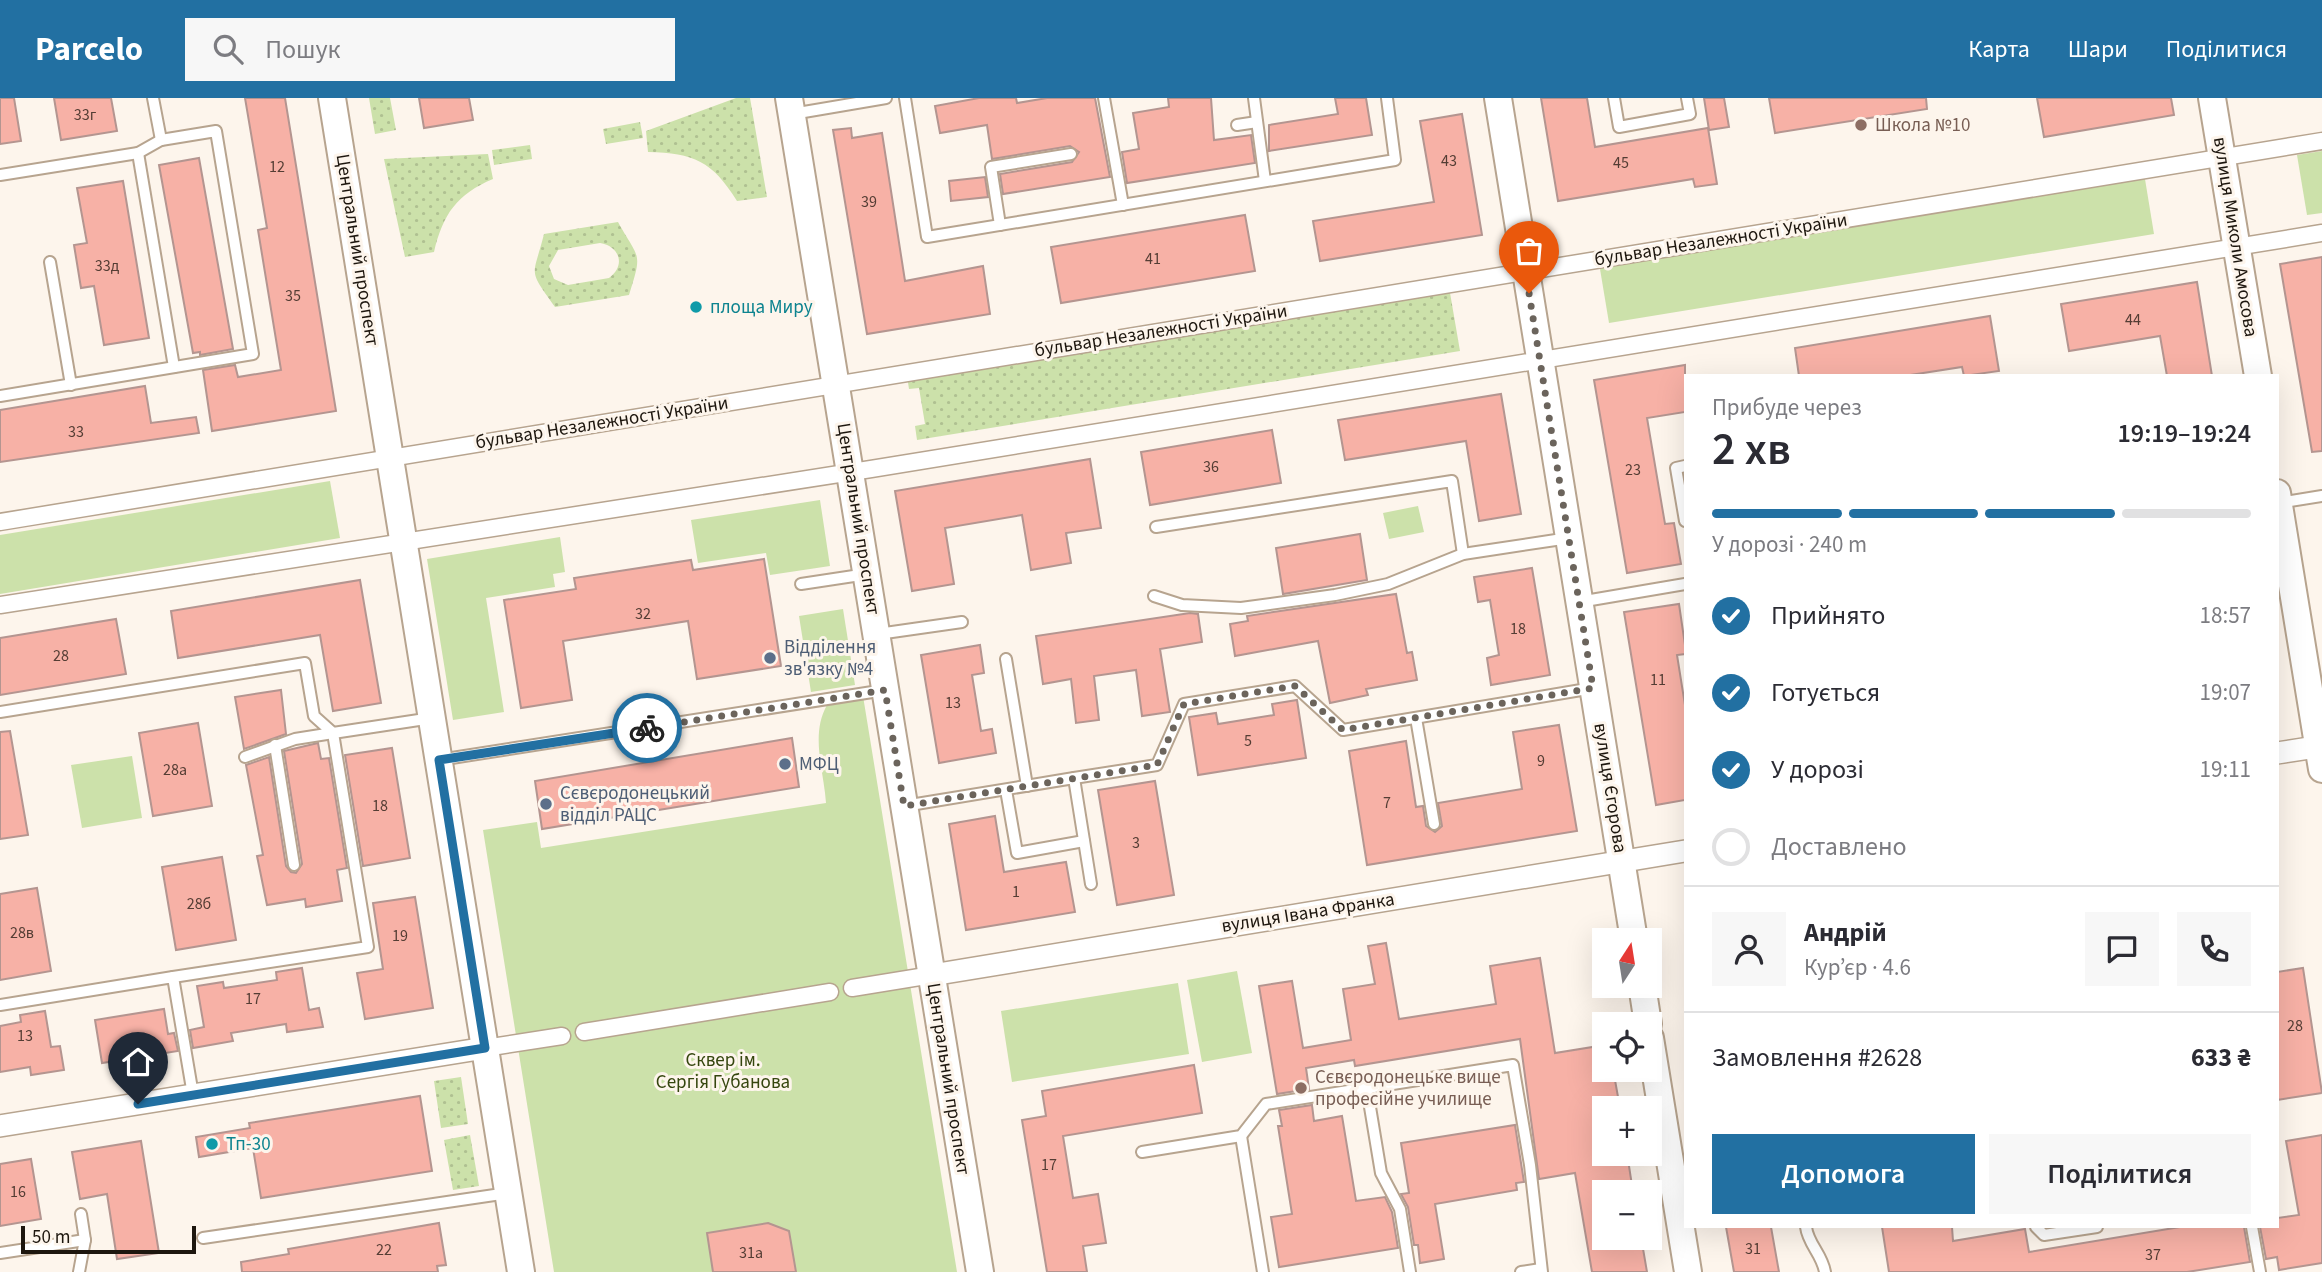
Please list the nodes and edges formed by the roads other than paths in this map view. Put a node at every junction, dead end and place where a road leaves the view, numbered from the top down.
1 (153, 98) edge
2 (332, 98) edge
3 (886, 98) edge
4 (905, 98) edge
5 (911, 98) edge
6 (1104, 98) edge
7 (1254, 98) edge
8 (1387, 98) edge
9 (1498, 98) edge
10 (1614, 98) edge
11 (1687, 98) edge
12 (2212, 98) edge
13 (790, 106) edge
14 (1257, 122) junction
15 (1237, 125) dead end
16 (161, 140) junction
17 (2322, 141) edge
18 (138, 153) junction
19 (1071, 154) dead end
20 (2222, 157) junction
21 (0, 176) edge
22 (1265, 181) junction
23 (1122, 205) junction
24 (1000, 225) junction
25 (2322, 233) edge
26 (2236, 247) junction
27 (50, 262) dead end
28 (1526, 271) junction
29 (1541, 362) junction
30 (174, 367) junction
31 (2258, 374) edge
32 (71, 385) junction
33 (836, 385) junction
34 (0, 396) edge
35 (390, 458) junction
36 (1684, 466) edge
37 (850, 473) junction
38 (2279, 496) edge
39 (2322, 496) edge
40 (2279, 508) edge
41 (1684, 515) edge
42 (0, 522) edge
43 (1156, 527) dead end
44 (1569, 538) junction
45 (404, 542) junction
46 (1463, 554) junction
47 (867, 574) junction
48 (801, 584) dead end
49 (1684, 584) edge
50 (1154, 596) dead end
51 (1579, 602) junction
52 (0, 605) edge
53 (962, 622) dead end
54 (876, 635) junction
55 (1006, 659) dead end
56 (1593, 688) junction
57 (885, 690) junction
58 (0, 712) edge
59 (432, 718) junction
60 (1416, 719) junction
61 (333, 733) junction
62 (275, 745) junction
63 (2279, 753) edge
64 (2321, 754) edge
65 (245, 757) dead end
66 (439, 760) junction
67 (1074, 778) junction
68 (1027, 786) junction
69 (1006, 790) junction
70 (904, 806) junction
71 (1434, 824) dead end
72 (1084, 841) junction
73 (1684, 851) edge
74 (1622, 861) junction
75 (294, 865) dead end
76 (1091, 884) dead end
77 (1632, 928) edge
78 (932, 975) junction
79 (173, 977) junction
80 (852, 988) dead end
81 (830, 992) dead end
82 (0, 1005) edge
83 (584, 1032) dead end
84 (562, 1036) dead end
85 (485, 1048) junction
86 (1657, 1082) edge
87 (1367, 1088) junction
88 (193, 1095) junction
89 (0, 1126) edge
90 (1241, 1136) junction
91 (1142, 1152) dead end
92 (508, 1193) junction
93 (81, 1214) dead end
94 (1805, 1228) edge
95 (2037, 1228) edge
96 (2090, 1228) edge
97 (2252, 1228) edge
98 (203, 1238) dead end
99 (85, 1240) junction
100 (0, 1253) edge
101 (1542, 1271) edge
102 (79, 1272) edge
103 (521, 1272) edge
104 (980, 1272) edge
105 (1263, 1272) edge
106 (1410, 1272) edge
107 (1521, 1272) edge
108 (1688, 1272) edge
109 (1825, 1272) edge
110 (2260, 1272) edge

1 - 16 lane
2 - 35 street, Центральний проспект
3 - 13 lane
4 - 5 lane
4 - 24 lane
6 - 23 lane
7 - 14 lane
8 - 22 lane
9 - 28 street, вулиця Єгорова
10 - 11 lane
12 - 20 street, вулиця Миколи Амосова
13 - 33 street, Центральний проспект
14 - 15 lane
14 - 22 lane
16 - 18 lane
16 - 30 lane
17 - 20 street, бульвар Незалежності України
18 - 21 lane
18 - 30 lane
19 - 24 lane
20 - 26 street, вулиця Миколи Амосова
20 - 28 street, бульвар Незалежності України
22 - 23 lane
23 - 24 lane
25 - 26 street
26 - 29 street
26 - 31 street, вулиця Миколи Амосова
27 - 32 lane
28 - 29 street, вулиця Єгорова
28 - 33 street, бульвар Незалежності України
29 - 37 street
29 - 44 street, вулиця Єгорова
30 - 32 lane
32 - 34 lane
33 - 35 street, бульвар Незалежності України
33 - 37 street, Центральний проспект
35 - 42 street, бульвар Незалежності України
35 - 45 street, Центральний проспект
36 - 41 lane
37 - 45 street
37 - 47 street, Центральний проспект
38 - 39 lane
40 - 64 street
43 - 46 lane
44 - 46 lane
44 - 51 street, вулиця Єгорова
45 - 52 street
45 - 59 street, Центральний проспект
46 - 50 lane
47 - 48 lane
47 - 54 street, Центральний проспект
49 - 51 lane
51 - 56 street, вулиця Єгорова
53 - 54 lane
54 - 57 street, Центральний проспект
55 - 68 lane
56 - 60 lane
56 - 74 street, вулиця Єгорова
57 - 66 lane
57 - 70 street, Центральний проспект
58 - 61 lane
59 - 61 lane
59 - 66 street, Центральний проспект
60 - 67 lane
60 - 71 lane
61 - 62 lane
61 - 79 lane
62 - 65 lane
62 - 75 lane
63 - 64 street
66 - 85 street, Центральний проспект
67 - 68 lane
67 - 72 lane
68 - 69 lane
69 - 70 lane
69 - 72 lane
70 - 78 street, Центральний проспект
72 - 76 lane
73 - 74 street, вулиця Івана Франка
74 - 77 street, вулиця Єгорова
74 - 78 street, вулиця Івана Франка
78 - 80 street
78 - 104 street, Центральний проспект
79 - 82 lane
79 - 88 lane
81 - 83 street
84 - 85 street
85 - 88 street
85 - 92 street, Центральний проспект
86 - 108 street
87 - 90 lane
87 - 101 lane
87 - 106 lane
88 - 89 street
90 - 91 lane
90 - 105 lane
92 - 98 lane
92 - 103 street, Центральний проспект
93 - 99 lane
94 - 109 lane
95 - 96 lane
97 - 110 lane
99 - 100 lane
99 - 102 lane
101 - 107 lane

